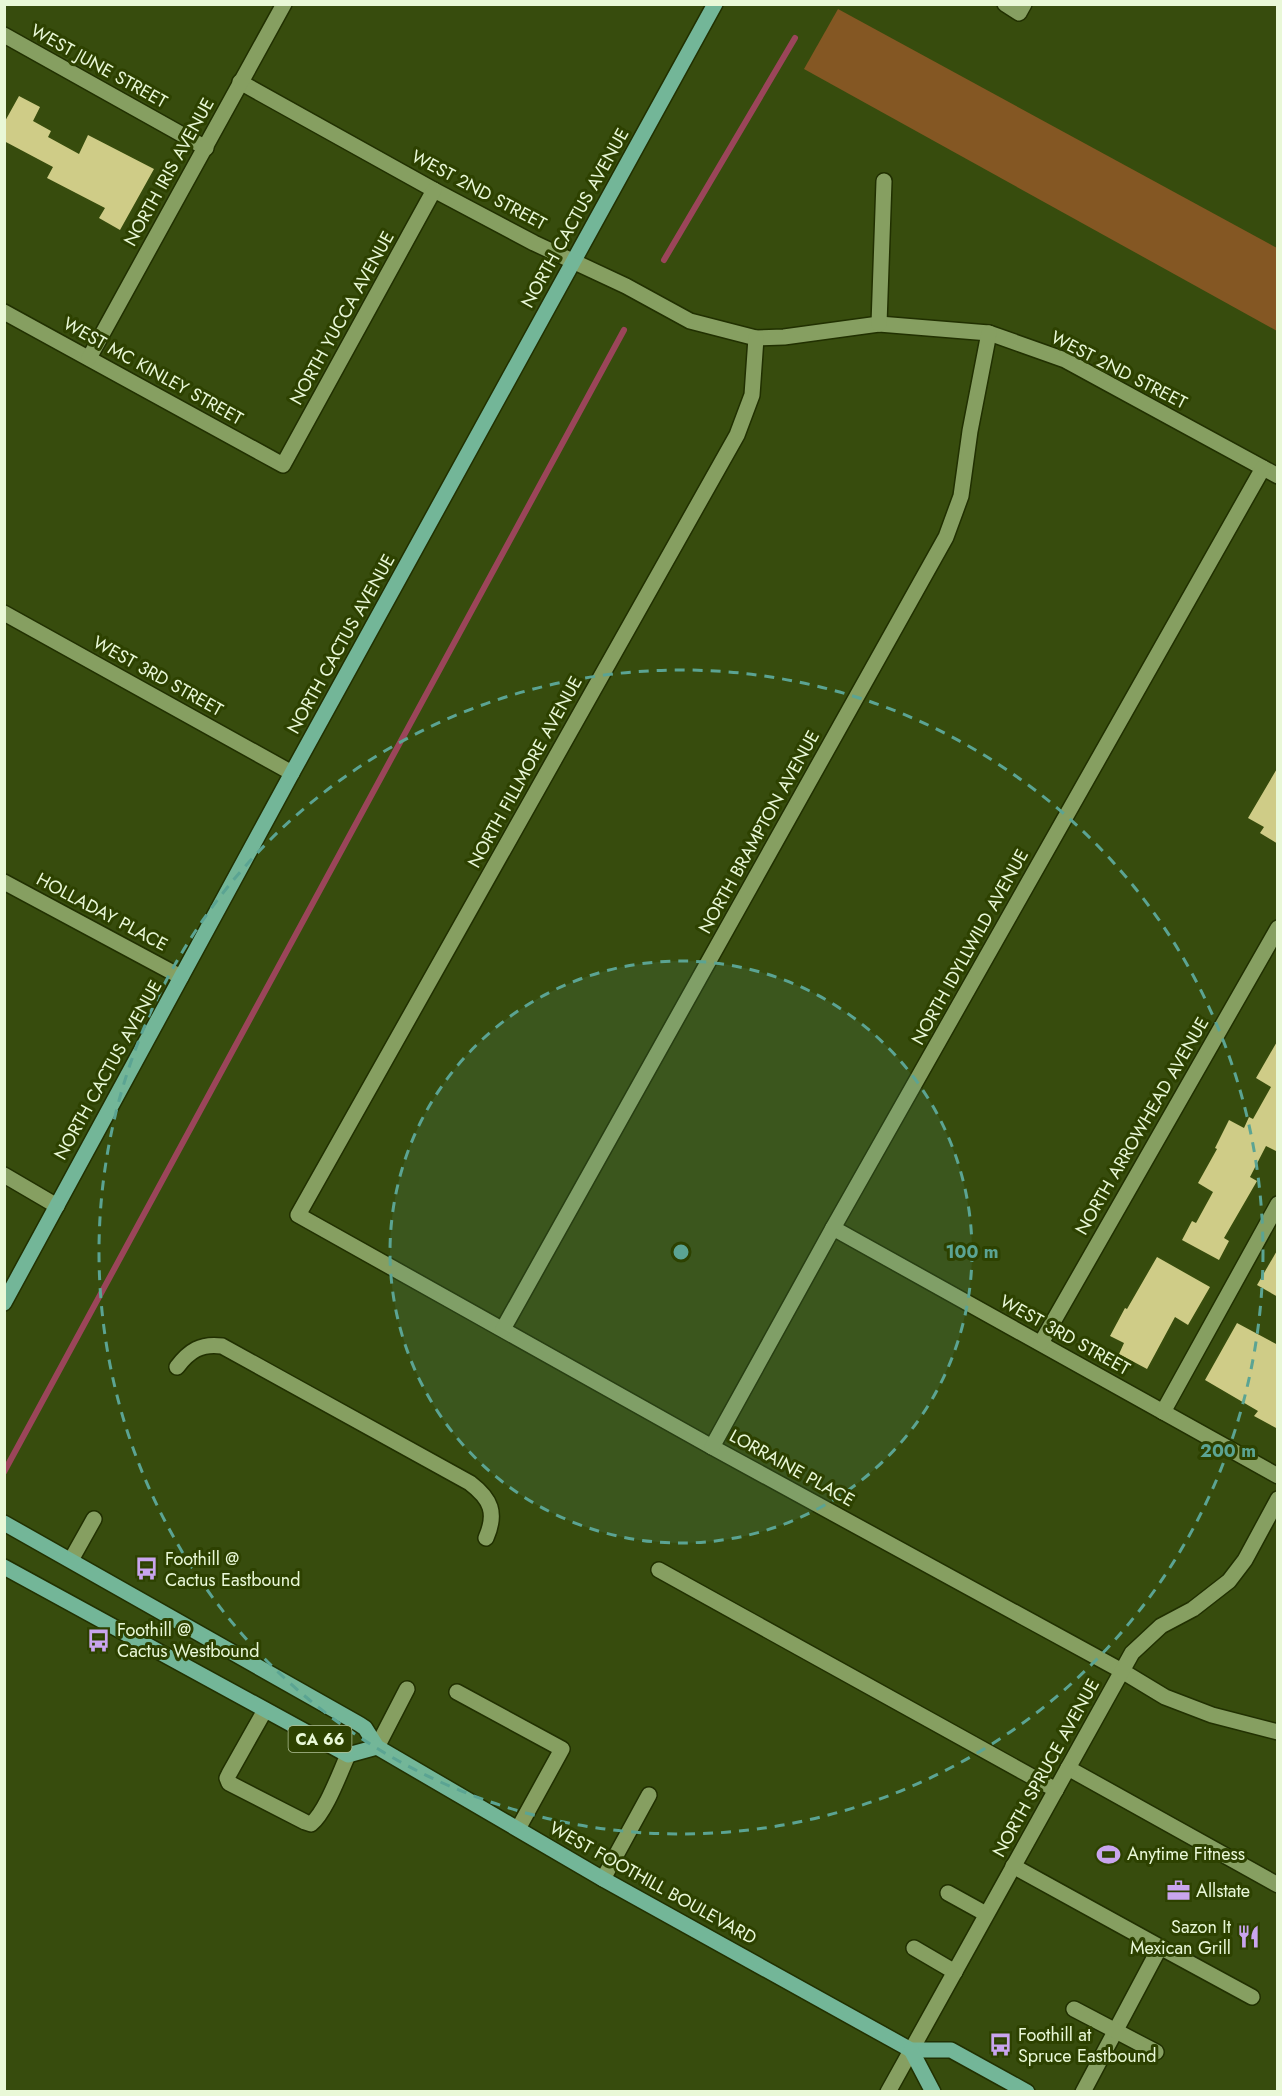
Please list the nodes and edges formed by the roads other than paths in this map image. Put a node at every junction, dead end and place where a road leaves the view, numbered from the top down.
1 (284, 4) edge
2 (715, 4) edge
3 (1005, 4) edge
4 (1024, 4) edge
5 (4, 35) edge
6 (240, 82) junction
7 (206, 148) junction
8 (884, 181) dead end
9 (434, 190) junction
10 (574, 260) junction
11 (4, 312) edge
12 (879, 324) junction
13 (989, 333) junction
14 (756, 338) junction
15 (89, 358) junction
16 (283, 465) joint
17 (1263, 468) junction
18 (1278, 476) edge
19 (4, 613) edge
20 (292, 773) junction
21 (4, 882) edge
22 (1278, 928) edge
23 (181, 977) junction
24 (4, 1175) edge
25 (1278, 1204) edge
26 (57, 1206) junction
27 (298, 1215) joint
28 (833, 1228) junction
29 (4, 1303) edge
30 (503, 1329) junction
31 (1041, 1343) junction
32 (177, 1367) dead end
33 (1163, 1412) junction
34 (712, 1447) junction
35 (1278, 1476) edge
36 (1278, 1498) edge
37 (94, 1519) dead end
38 (4, 1523) edge
39 (486, 1538) dead end
40 (71, 1560) junction
41 (4, 1568) edge
42 (659, 1570) dead end
43 (1122, 1671) junction
44 (407, 1689) dead end
45 (457, 1692) dead end
46 (265, 1710) junction
47 (1278, 1732) edge
48 (377, 1747) junction
49 (348, 1755) junction
50 (1068, 1768) junction
51 (1056, 1790) junction
52 (650, 1795) dead end
53 (518, 1829) junction
54 (1013, 1866) junction
55 (603, 1879) junction
56 (1278, 1885) edge
57 (948, 1893) dead end
58 (986, 1914) junction
59 (1160, 1947) junction
60 (914, 1948) dead end
61 (955, 1972) junction
62 (1252, 1996) dead end
63 (1074, 2009) dead end
64 (1117, 2031) junction
65 (911, 2050) junction
66 (1156, 2052) dead end
67 (888, 2091) edge
68 (933, 2091) edge
69 (1027, 2091) edge
70 (1083, 2091) edge

1 - 6 street, NORTH IRIS AVENUE
2 - 10 main road, NORTH CACTUS AVENUE
3 - 4 street
5 - 7 street, WEST JUNE STREET
6 - 7 street, NORTH IRIS AVENUE
6 - 9 street, WEST 2ND STREET
7 - 15 street, NORTH IRIS AVENUE
8 - 12 street
9 - 10 street, WEST 2ND STREET
9 - 16 street, NORTH YUCCA AVENUE
10 - 14 street, WEST 2ND STREET
10 - 20 main road, NORTH CACTUS AVENUE
11 - 15 street, WEST MC KINLEY STREET
12 - 13 street, WEST 2ND STREET
12 - 14 street, WEST 2ND STREET
13 - 17 street, WEST 2ND STREET
13 - 30 street, NORTH BRAMPTON AVENUE
14 - 27 street, NORTH FILLMORE AVENUE
15 - 16 street, WEST MC KINLEY STREET
17 - 18 street, WEST 2ND STREET
17 - 28 street, NORTH IDYLLWILD AVENUE
19 - 20 street, WEST 3RD STREET
20 - 23 main road, NORTH CACTUS AVENUE
21 - 23 street, HOLLADAY PLACE
22 - 31 street, NORTH ARROWHEAD AVENUE
23 - 26 main road, NORTH CACTUS AVENUE
24 - 26 street
25 - 33 street
26 - 29 main road, NORTH CACTUS AVENUE
27 - 30 street, LORRAINE PLACE
28 - 31 street, WEST 3RD STREET
28 - 34 street, NORTH IDYLLWILD AVENUE
30 - 34 street, LORRAINE PLACE
31 - 33 street, WEST 3RD STREET
32 - 39 street
33 - 35 street, WEST 3RD STREET
34 - 43 street, LORRAINE PLACE
36 - 43 street, NORTH SPRUCE AVENUE
37 - 40 street
38 - 40 main road, WEST FOOTHILL BOULEVARD / CA 66
40 - 48 main road, WEST FOOTHILL BOULEVARD / CA 66
41 - 46 main road, CA 66
42 - 51 street
43 - 47 street, LORRAINE PLACE
43 - 50 street, NORTH SPRUCE AVENUE
44 - 48 street
45 - 53 street
46 - 49 main road, CA 66
46 - 49 street
48 - 49 main road, CA 66
48 - 53 main road, WEST FOOTHILL BOULEVARD
50 - 51 street, NORTH SPRUCE AVENUE
50 - 56 street
51 - 54 street, NORTH SPRUCE AVENUE
52 - 55 street
53 - 55 main road, WEST FOOTHILL BOULEVARD
54 - 58 street, NORTH SPRUCE AVENUE
54 - 59 street
55 - 65 main road, WEST FOOTHILL BOULEVARD
57 - 58 street
58 - 61 street, NORTH SPRUCE AVENUE
59 - 62 street
59 - 64 street
60 - 61 street
61 - 65 street, NORTH SPRUCE AVENUE
63 - 64 street
64 - 66 street
64 - 70 street
65 - 67 street, NORTH SPRUCE AVENUE
65 - 68 main road
65 - 69 main road, WEST FOOTHILL BOULEVARD

